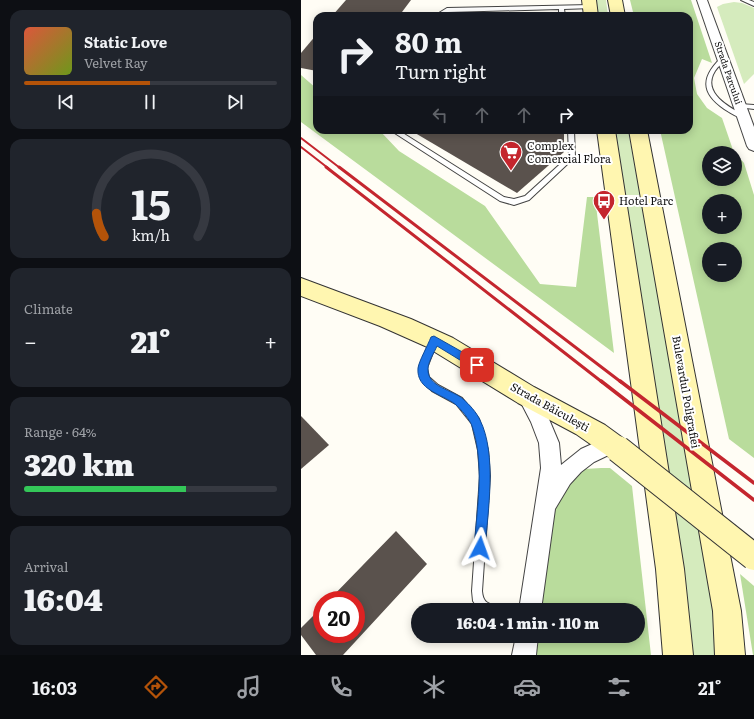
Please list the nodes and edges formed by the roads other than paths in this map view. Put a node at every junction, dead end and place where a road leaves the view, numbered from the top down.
1 (615, 0) edge
2 (703, 0) edge
3 (744, 0) edge
4 (754, 4) edge
5 (561, 8) junction
6 (590, 8) edge
7 (444, 12) edge
8 (562, 12) edge
9 (617, 12) edge
10 (723, 59) junction
11 (754, 106) edge
12 (742, 112) junction
13 (399, 134) edge
14 (571, 134) edge
15 (608, 134) edge
16 (639, 134) edge
17 (754, 146) edge
18 (301, 286) edge
19 (434, 340) junction
20 (526, 395) junction
21 (615, 446) junction
22 (544, 508) junction
23 (754, 557) edge
24 (480, 603) edge
25 (531, 603) edge
26 (526, 643) edge
27 (524, 655) edge
28 (678, 655) edge
29 (730, 655) edge

1 - 9 main road
2 - 10 street, Strada Parcului
3 - 4 lane
5 - 6 lane
5 - 7 lane
5 - 8 lane
10 - 12 street, Strada Parcului
10 - 12 lane
11 - 12 lane
12 - 17 street, Strada Parcului
13 - 14 lane
15 - 28 main road
16 - 29 main road, Bulevardul Poligrafiei
18 - 19 main road, Strada Băiculești
19 - 20 main road, Strada Băiculești
19 - 24 lane
20 - 21 main road, Strada Băiculești
20 - 22 street
21 - 22 street
21 - 23 main road, Strada Băiculești, bridge
22 - 25 street
26 - 27 street

